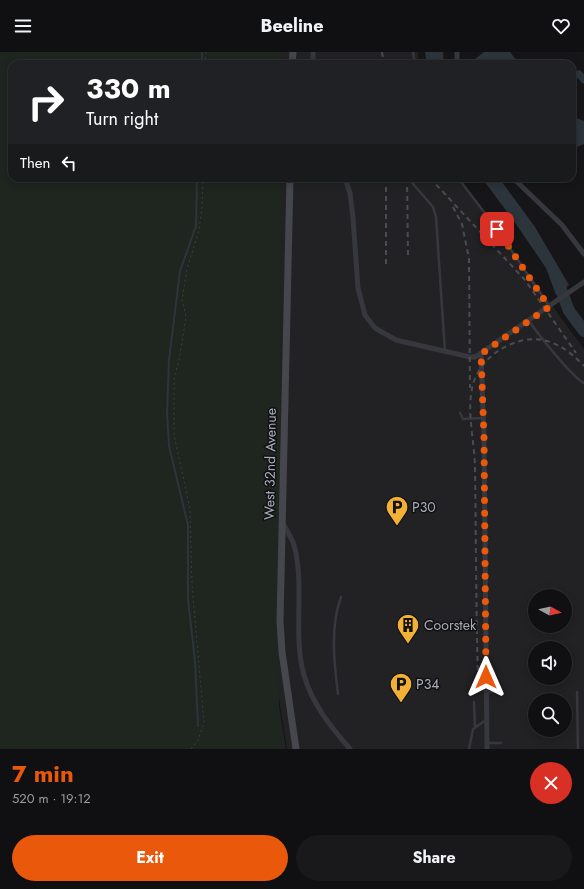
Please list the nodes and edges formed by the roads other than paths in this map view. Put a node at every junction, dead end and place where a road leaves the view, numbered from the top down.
1 (290, 182) edge
2 (346, 182) edge
3 (411, 182) edge
4 (461, 182) edge
5 (517, 182) edge
6 (584, 254) edge
7 (584, 282) edge
8 (549, 307) junction
9 (529, 320) junction
10 (445, 352) junction
11 (481, 354) junction
12 (584, 383) edge
13 (460, 413) dead end
14 (483, 418) junction
15 (281, 521) junction
16 (341, 597) dead end
17 (486, 692) junction
18 (501, 692) dead end
19 (577, 692) dead end
20 (338, 694) dead end
21 (474, 702) dead end
22 (486, 720) junction
23 (475, 726) junction
24 (501, 743) dead end
25 (486, 746) edge
26 (296, 749) edge
27 (350, 749) edge
28 (469, 749) edge
29 (578, 749) edge

1 - 15 street, West 32nd Avenue
2 - 10 street
3 - 10 lane
4 - 8 lane
5 - 6 street
7 - 8 street
8 - 9 street
9 - 11 street
9 - 12 lane
10 - 11 street
11 - 14 street
13 - 14 lane
14 - 17 street
15 - 26 street, West 32nd Avenue
15 - 27 street
16 - 20 lane
17 - 18 lane
17 - 22 street
19 - 29 lane
21 - 23 lane
22 - 23 lane
22 - 25 street
23 - 28 lane
24 - 25 lane

